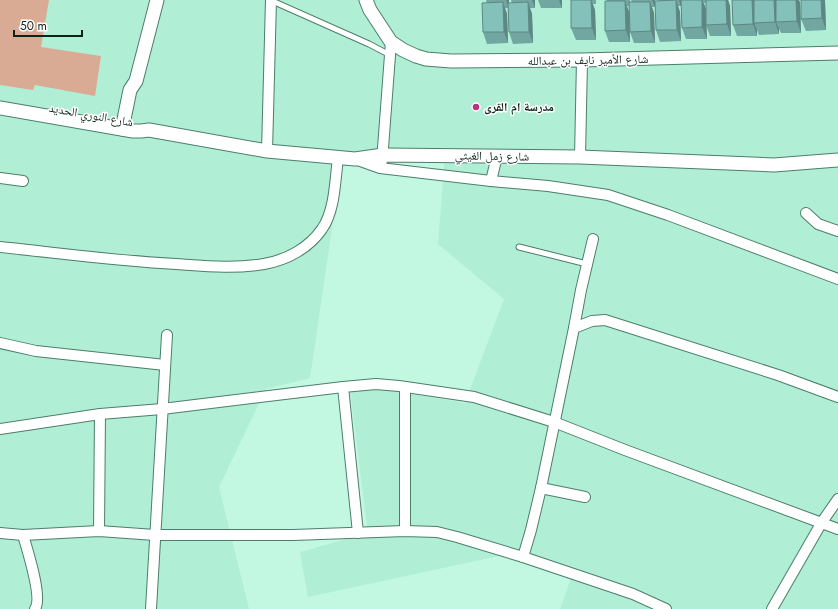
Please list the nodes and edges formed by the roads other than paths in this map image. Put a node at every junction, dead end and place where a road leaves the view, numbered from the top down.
1 (157, 0) edge
2 (270, 0) edge
3 (366, 0) edge
4 (391, 48) junction
5 (838, 53) edge
6 (582, 60) junction
7 (0, 99) edge
8 (0, 108) edge
9 (127, 125) junction
10 (149, 130) joint
11 (267, 151) junction
12 (383, 154) junction
13 (497, 156) junction
14 (580, 157) junction
15 (338, 158) junction
16 (355, 159) junction
17 (838, 160) edge
18 (380, 168) junction
19 (0, 178) edge
20 (23, 181) dead end
21 (491, 181) junction
22 (806, 213) dead end
23 (838, 232) edge
24 (593, 239) dead end
25 (0, 247) edge
26 (519, 247) dead end
27 (587, 264) junction
28 (838, 279) edge
29 (574, 328) junction
30 (167, 335) dead end
31 (0, 343) edge
32 (165, 365) junction
33 (343, 387) junction
34 (405, 387) junction
35 (838, 397) edge
36 (162, 409) junction
37 (100, 414) junction
38 (554, 422) junction
39 (0, 429) edge
40 (541, 488) junction
41 (585, 497) dead end
42 (838, 498) edge
43 (822, 522) junction
44 (838, 529) edge
45 (99, 531) junction
46 (405, 531) junction
47 (0, 533) edge
48 (358, 533) junction
49 (23, 535) junction
50 (155, 535) junction
51 (523, 557) junction
52 (35, 609) edge
53 (151, 609) edge
54 (666, 609) edge
55 (772, 609) edge

1 - 9 street
2 - 4 lane
2 - 11 street
3 - 4 street, شارع الأمير نايف بن عبدالله
4 - 6 street, شارع الأمير نايف بن عبدالله
4 - 12 street
5 - 6 street, شارع الأمير نايف بن عبدالله
6 - 14 street
7 - 9 street, شارع النوري الحديد
8 - 9 street, شارع النوري الحديد
9 - 10 street, شارع النوري الحديد
10 - 11 street, شارع زمل الغيثي
11 - 15 street, شارع زمل الغيثي
12 - 13 street, شارع زمل الغيثي
12 - 16 street, شارع زمل الغيثي
12 - 18 street
13 - 14 street, شارع زمل الغيثي
13 - 21 street
14 - 17 street, شارع زمل الغيثي
15 - 16 street, شارع زمل الغيثي
15 - 25 street
16 - 18 street
18 - 21 street
19 - 20 street
21 - 28 street
22 - 23 street
24 - 27 street
26 - 27 lane
27 - 29 street
29 - 35 street
29 - 38 street
30 - 32 street
31 - 32 street
32 - 36 street
33 - 34 street
33 - 36 street
33 - 48 street
34 - 38 street
34 - 46 street
36 - 37 street
36 - 50 street
37 - 39 street
37 - 45 street
38 - 40 street
38 - 43 street
40 - 41 street
40 - 51 street
42 - 43 street
43 - 44 street
43 - 55 street
45 - 49 street
45 - 50 street
46 - 48 street
46 - 51 street
47 - 49 street
48 - 50 street
49 - 52 street
50 - 53 street
51 - 54 street

